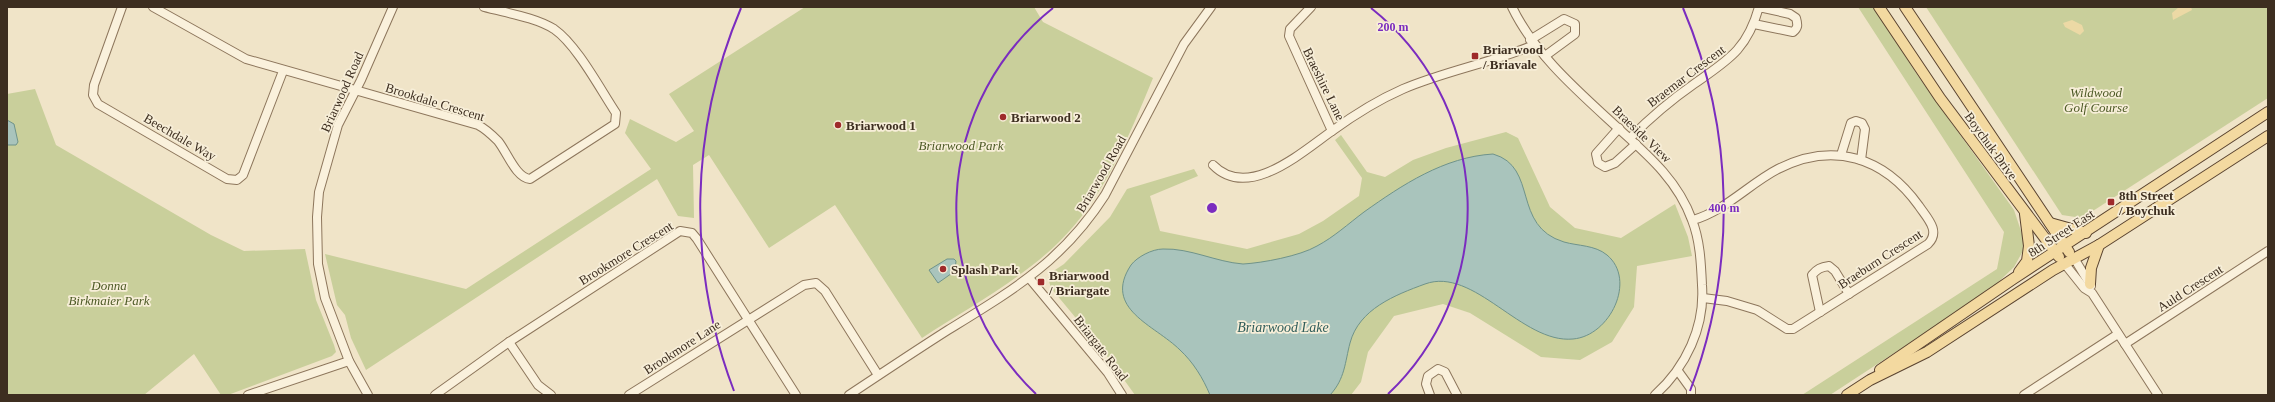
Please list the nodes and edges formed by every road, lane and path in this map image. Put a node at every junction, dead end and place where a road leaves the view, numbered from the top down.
1 (122, 7) edge
2 (153, 7) edge
3 (393, 7) edge
4 (484, 7) edge
5 (1211, 7) edge
6 (1311, 7) edge
7 (1512, 7) edge
8 (1759, 7) edge
9 (1879, 7) edge
10 (1905, 7) edge
11 (1754, 24) junction
12 (1532, 42) junction
13 (1545, 56) junction
14 (283, 71) junction
15 (355, 90) junction
16 (2268, 112) edge
17 (1619, 128) junction
18 (1332, 131) junction
19 (2268, 136) edge
20 (1630, 138) junction
21 (1636, 144) junction
22 (1841, 155) junction
23 (1861, 160) junction
24 (1213, 165) dead end
25 (2025, 214) junction
26 (1693, 220) junction
27 (2050, 223) junction
28 (2086, 233) junction
29 (2099, 245) junction
30 (2065, 246) junction
31 (2268, 251) edge
32 (2055, 252) junction
33 (2074, 258) junction
34 (2064, 263) junction
35 (1030, 279) junction
36 (2013, 279) junction
37 (2091, 289) junction
38 (1848, 294) junction
39 (1703, 298) junction
40 (1820, 312) junction
41 (747, 320) junction
42 (2118, 334) junction
43 (509, 342) junction
44 (2125, 344) junction
45 (349, 361) junction
46 (1678, 371) junction
47 (878, 375) junction
48 (1870, 380) junction
49 (248, 395) edge
50 (368, 395) edge
51 (435, 395) edge
52 (551, 395) edge
53 (629, 395) edge
54 (796, 395) edge
55 (849, 395) edge
56 (1122, 395) edge
57 (1430, 395) edge
58 (1457, 395) edge
59 (1655, 395) edge
60 (1691, 395) edge
61 (1847, 395) edge
62 (2024, 395) edge
63 (2158, 395) edge

1 - 14 street, Beechdale Way
2 - 14 street
3 - 15 street, Briarwood Road
4 - 15 street, Brookdale Crescent
5 - 35 street, Briarwood Road
6 - 18 street, Braeshire Lane
7 - 12 street, Braeside View
8 - 11 street, Braemar Crescent
8 - 11 street
9 - 25 main road, Boychuk Drive
10 - 27 main road, Boychuk Drive
11 - 20 street, Braemar Crescent
12 - 13 street, Braeside View
12 - 13 street, Braeshire Lane
12 - 18 street, Braeshire Lane
13 - 17 street, Braeside View
14 - 15 street
15 - 45 street, Briarwood Road
16 - 28 main road, 8th Street East
17 - 20 street, Braeside View
17 - 21 street
18 - 24 street
19 - 29 main road, 8th Street East
20 - 21 street, Braeside View
21 - 26 street, Braeside View
22 - 23 street, Braeburn Crescent
22 - 23 street
22 - 26 street, Braeburn Crescent
23 - 38 street, Braeburn Crescent
25 - 32 main road, Boychuk Drive
25 - 36 main road
26 - 39 street, Braeside View
27 - 28 main road
27 - 30 main road, Boychuk Drive
28 - 30 main road, 8th Street East
29 - 33 main road, 8th Street East
29 - 37 main road
30 - 32 main road, 8th Street East
30 - 33 main road, Boychuk Drive
31 - 44 street, Auld Crescent
32 - 34 main road, Boychuk Drive
32 - 36 main road, 8th Street East
33 - 34 main road, 8th Street East
33 - 37 street, Boychuk Drive
34 - 37 street, Boychuk Drive
34 - 48 main road, 8th Street East
35 - 47 street, Briarwood Road
35 - 56 street, Briargate Road
36 - 48 main road, 8th Street East
37 - 42 street, Boychuk Drive
38 - 40 street, Braeburn Crescent
38 - 40 street
39 - 40 street, Braeburn Crescent
39 - 46 street, Braeside View
41 - 43 street, Brookmore Crescent
41 - 47 street, Brookmore Lane
41 - 53 street, Brookmore Lane
41 - 54 street, Brookmore Crescent
42 - 44 street, Boychuk Drive
42 - 62 street
43 - 51 street, Brookmore Crescent
43 - 52 street
44 - 63 street, Boychuk Drive
45 - 49 street
45 - 50 street, Briarwood Road
46 - 59 street, Braeside View
46 - 60 street
47 - 55 street, Briarwood Road
48 - 61 main road, 8th Street East
57 - 58 street

